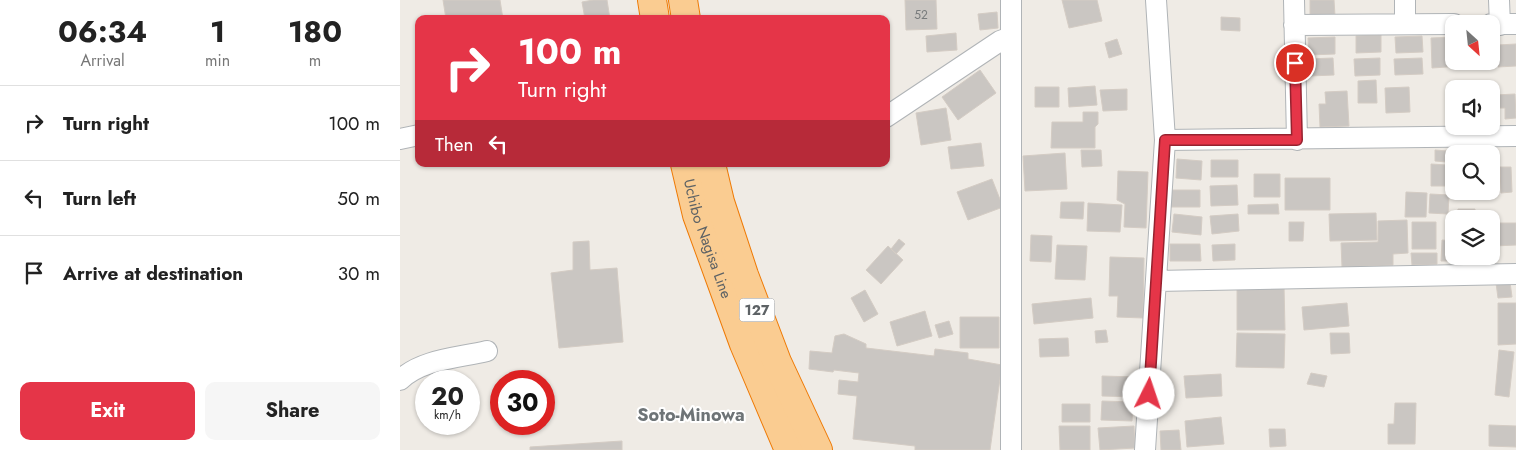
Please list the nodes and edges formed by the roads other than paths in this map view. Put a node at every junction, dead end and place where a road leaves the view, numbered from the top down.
1 (652, 0) edge
2 (683, 0) edge
3 (1011, 0) edge
4 (1156, 0) edge
5 (1294, 0) edge
6 (1404, 0) edge
7 (1499, 0) edge
8 (654, 15) edge
9 (685, 15) edge
10 (1405, 23) junction
11 (1445, 24) edge
12 (1502, 24) edge
13 (1294, 25) junction
14 (1011, 37) junction
15 (890, 114) edge
16 (415, 136) edge
17 (1516, 136) edge
18 (400, 139) edge
19 (1165, 140) junction
20 (1297, 140) junction
21 (686, 167) edge
22 (712, 167) edge
23 (1516, 274) edge
24 (1156, 281) junction
25 (487, 351) dead end
26 (400, 380) edge
27 (789, 450) edge
28 (818, 450) edge
29 (1011, 450) edge
30 (1145, 450) edge

1 - 8 highway
2 - 9 highway
3 - 14 street
4 - 19 street
5 - 13 street
6 - 10 street
7 - 12 street
10 - 11 street
10 - 13 street
13 - 20 street
14 - 15 street
14 - 29 street
16 - 18 street
17 - 20 street
19 - 20 street
19 - 24 street
21 - 27 highway, Uchibo Nagisa Line / 127
22 - 28 highway, Uchibo Nagisa Line / 127
23 - 24 street
24 - 30 street
25 - 26 street

